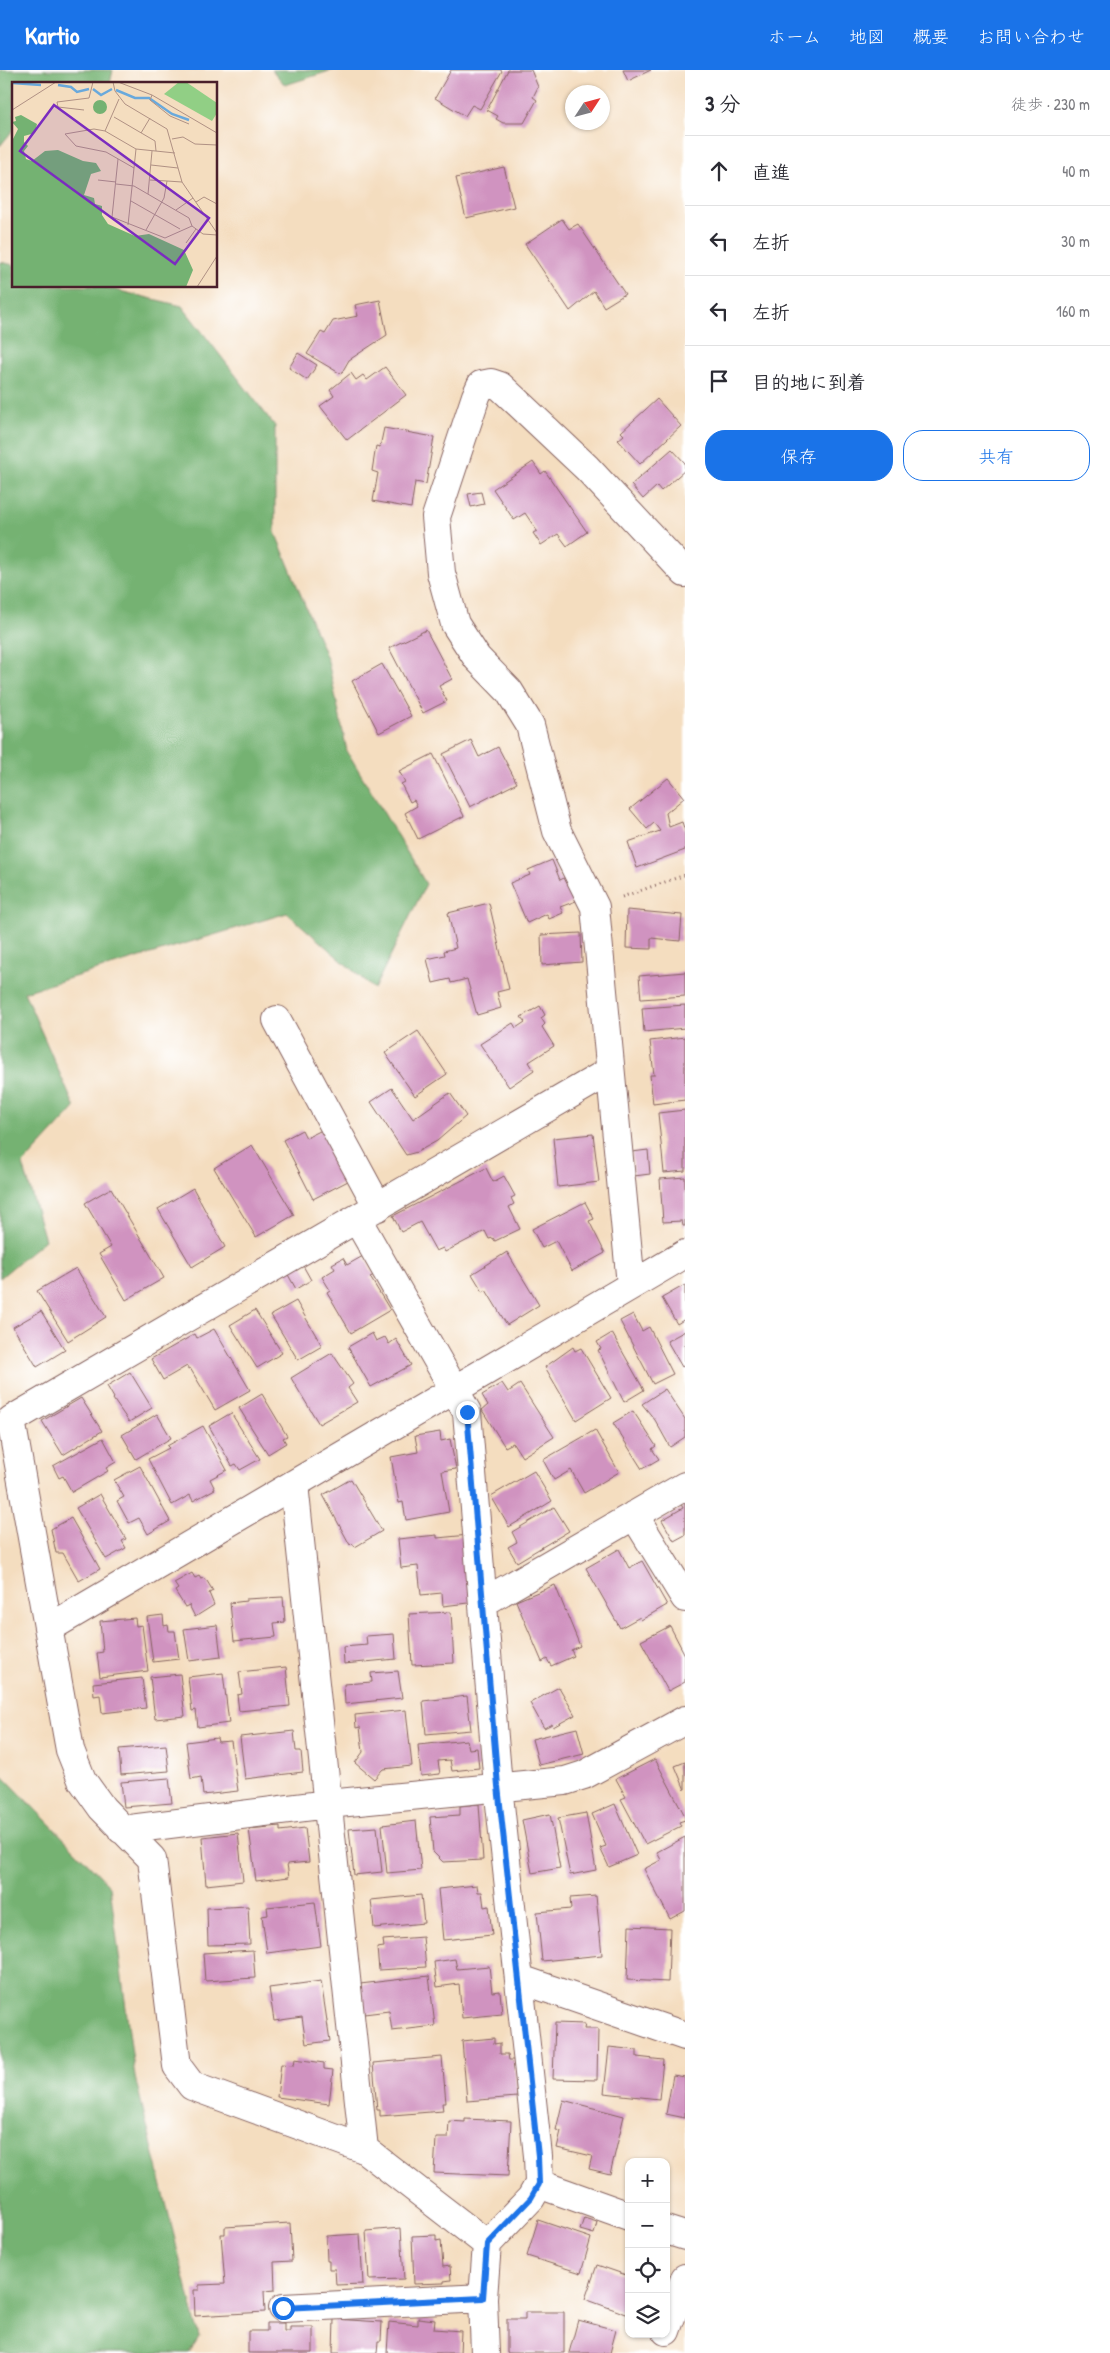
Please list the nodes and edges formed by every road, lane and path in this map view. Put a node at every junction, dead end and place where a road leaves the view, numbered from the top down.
1 (685, 573) edge
2 (685, 875) edge
3 (595, 907) junction
4 (277, 1020) dead end
5 (610, 1071) junction
6 (367, 1213) junction
7 (685, 1254) edge
8 (631, 1286) junction
9 (454, 1389) junction
10 (294, 1484) junction
11 (685, 1486) edge
12 (634, 1515) junction
13 (685, 1598) edge
14 (484, 1602) junction
15 (49, 1628) junction
16 (685, 1720) edge
17 (498, 1786) junction
18 (328, 1804) junction
19 (122, 1830) junction
20 (520, 1979) junction
21 (685, 2036) edge
22 (364, 2149) junction
23 (539, 2184) junction
24 (625, 2215) edge
25 (670, 2231) edge
26 (685, 2236) edge
27 (487, 2244) junction
28 (685, 2278) edge
29 (483, 2298) junction
30 (283, 2308) dead end
31 (670, 2320) edge
32 (664, 2338) edge
33 (485, 2353) edge
34 (658, 2353) edge

1 - 3 street
2 - 3 path
3 - 5 street
4 - 6 street
5 - 6 street
5 - 8 street
6 - 9 street
6 - 15 street
7 - 8 street
8 - 9 street
9 - 10 street
9 - 14 street
10 - 15 street
10 - 18 street
11 - 12 street
12 - 13 street
12 - 14 street
14 - 17 street
15 - 19 street
16 - 17 street
17 - 18 street
17 - 20 street
18 - 19 street
18 - 22 street
19 - 22 street
20 - 21 street
20 - 23 street
22 - 27 street
23 - 24 street
23 - 27 street
25 - 26 street
27 - 29 street
28 - 31 street
29 - 30 street
29 - 33 street
32 - 34 street

